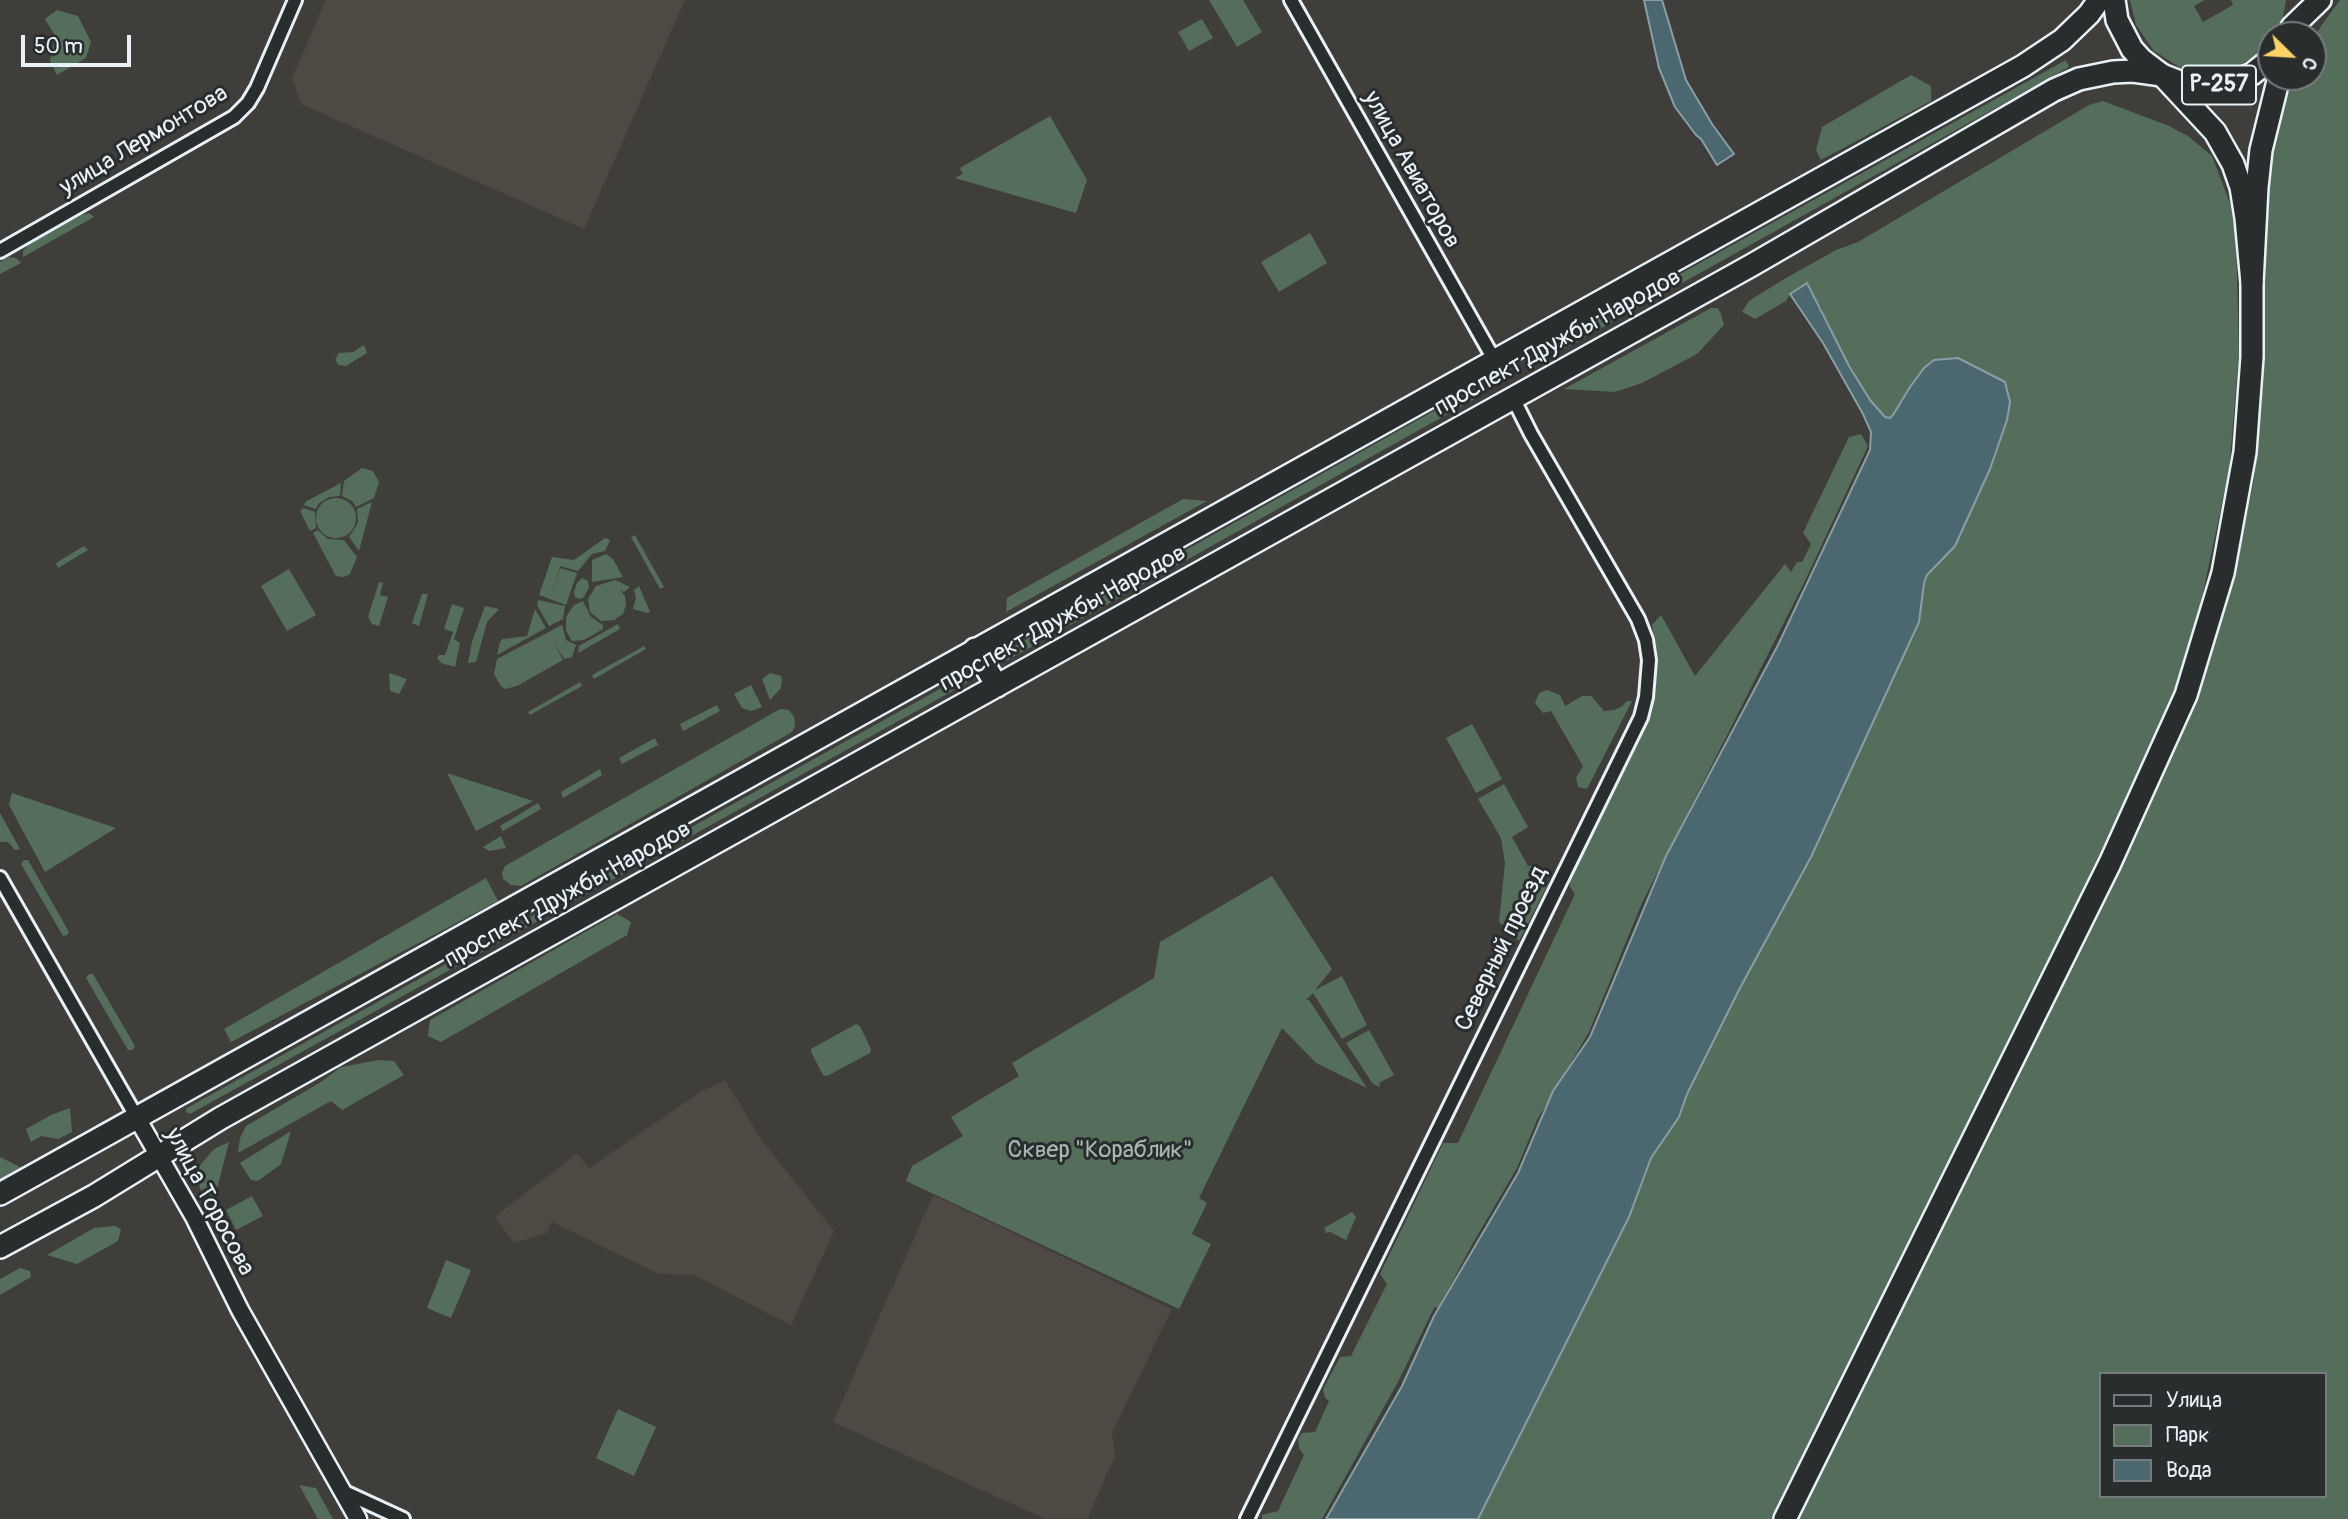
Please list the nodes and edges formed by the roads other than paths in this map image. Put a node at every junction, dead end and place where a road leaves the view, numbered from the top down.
1 (295, 0) edge
2 (1292, 0) edge
3 (2099, 0) edge
4 (2114, 0) edge
5 (2298, 0) edge
6 (2320, 0) edge
7 (2293, 21) edge
8 (2300, 21) edge
9 (2257, 70) edge
10 (2162, 75) junction
11 (2276, 91) edge
12 (0, 251) edge
13 (2252, 283) junction
14 (1495, 361) junction
15 (1513, 398) junction
16 (975, 649) junction
17 (997, 685) junction
18 (0, 878) edge
19 (137, 1118) junction
20 (160, 1156) junction
21 (0, 1194) edge
22 (0, 1247) edge
23 (340, 1490) junction
24 (384, 1511) junction
25 (360, 1519) edge
26 (403, 1519) edge
27 (1247, 1519) edge
28 (1785, 1519) edge

1 - 12 street, улица Лермонтова
2 - 14 street, улица Авиаторов
3 - 14 main road, проспект Дружбы Народов
4 - 10 main road, Р-257
5 - 7 main road
6 - 8 main road
9 - 10 main road, Р-257
10 - 13 main road
10 - 15 main road, проспект Дружбы Народов
11 - 13 main road
13 - 28 main road
14 - 16 main road, проспект Дружбы Народов
15 - 17 main road, проспект Дружбы Народов
15 - 27 street, Северный проезд
16 - 17 main road
16 - 19 main road, проспект Дружбы Народов
17 - 20 main road, проспект Дружбы Народов
18 - 19 street, улица Торосова
19 - 20 street, улица Торосова
19 - 21 main road, проспект Дружбы Народов
20 - 22 main road, проспект Дружбы Народов
20 - 23 street, улица Торосова
23 - 24 street
23 - 25 street, улица Торосова
24 - 25 street
24 - 26 street

